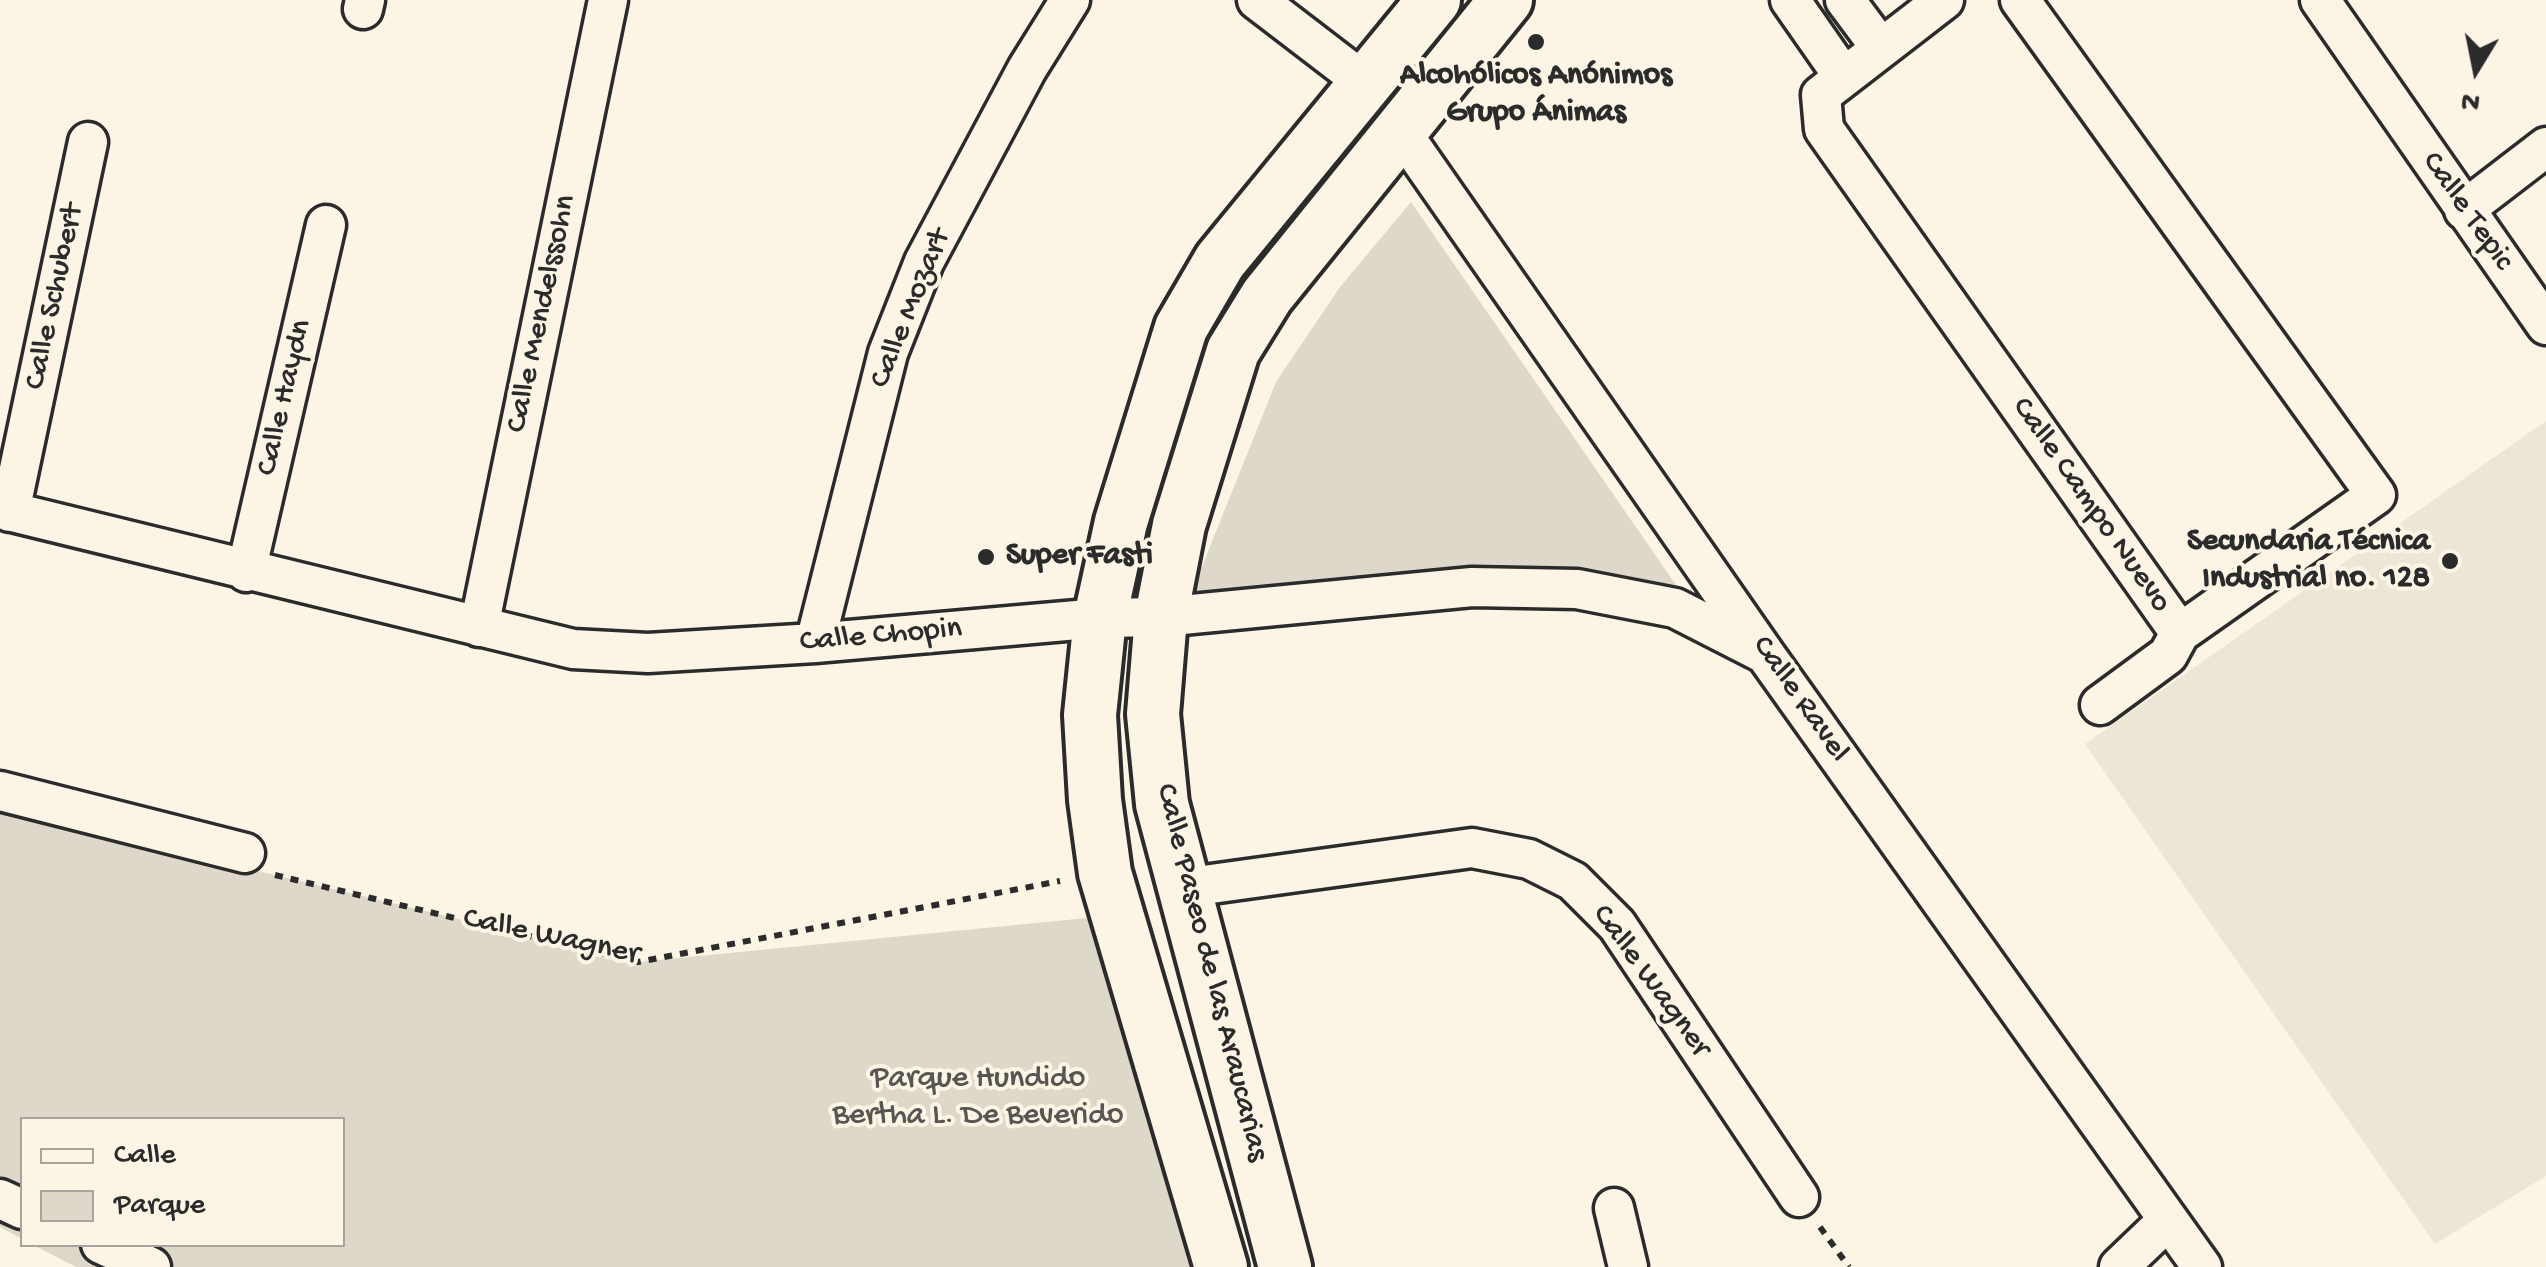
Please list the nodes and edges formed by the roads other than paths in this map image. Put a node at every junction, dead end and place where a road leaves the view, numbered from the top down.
1 (608, 0) edge
2 (1070, 0) edge
3 (1257, 0) edge
4 (1434, 0) edge
5 (1506, 0) edge
6 (1790, 0) edge
7 (1845, 0) edge
8 (1944, 0) edge
9 (2020, 0) edge
10 (2320, 0) edge
11 (1880, 47) junction
12 (1843, 76) junction
13 (1364, 82) junction
14 (1400, 130) junction
15 (88, 142) dead end
16 (2546, 146) edge
17 (2464, 210) junction
18 (326, 225) dead end
19 (2546, 325) edge
20 (5, 510) edge
21 (246, 572) junction
22 (1161, 617) junction
23 (1100, 618) junction
24 (479, 627) junction
25 (2180, 633) junction
26 (816, 643) junction
27 (1765, 654) junction
28 (2100, 705) dead end
29 (0, 791) edge
30 (258, 864) road end
31 (1182, 888) junction
32 (1799, 1198) road end
33 (1614, 1208) dead end
34 (2166, 1221) junction
35 (108, 1247) edge
36 (151, 1267) edge
37 (1221, 1267) edge
38 (1285, 1267) edge
39 (1628, 1267) edge
40 (2119, 1267) edge
41 (2202, 1267) edge

1 - 24 street, Calle Mendelssohn
2 - 26 street, Calle Mozart
3 - 13 street
4 - 13 main road, Calle Paseo de las Araucarias
5 - 14 main road, Calle Paseo de las Araucarias
6 - 12 street
7 - 11 street
8 - 11 street, Calle Campo Nuevo
9 - 25 street, Calle Campo Nuevo
10 - 17 street, Calle Tepic
11 - 12 street, Calle Campo Nuevo
12 - 25 street, Calle Campo Nuevo
13 - 23 main road, Calle Paseo de las Araucarias
14 - 22 main road, Calle Paseo de las Araucarias
14 - 27 street, Calle Ravel
15 - 20 street, Calle Schubert
16 - 17 street
17 - 19 street, Calle Tepic
18 - 21 street, Calle Haydn
20 - 21 street, Calle Chopin
21 - 24 street, Calle Chopin
22 - 23 street, Calle Chopin
22 - 27 street, Calle Chopin
22 - 31 main road, Calle Paseo de las Araucarias
23 - 26 street, Calle Chopin
23 - 37 main road, Calle Paseo de las Araucarias
24 - 26 street, Calle Chopin
25 - 28 street
27 - 34 street, Calle Ravel
29 - 30 street
31 - 32 street, Calle Wagner
31 - 38 main road, Calle Paseo de las Araucarias
33 - 39 street
34 - 40 street
34 - 41 street, Calle Ravel
35 - 36 street

